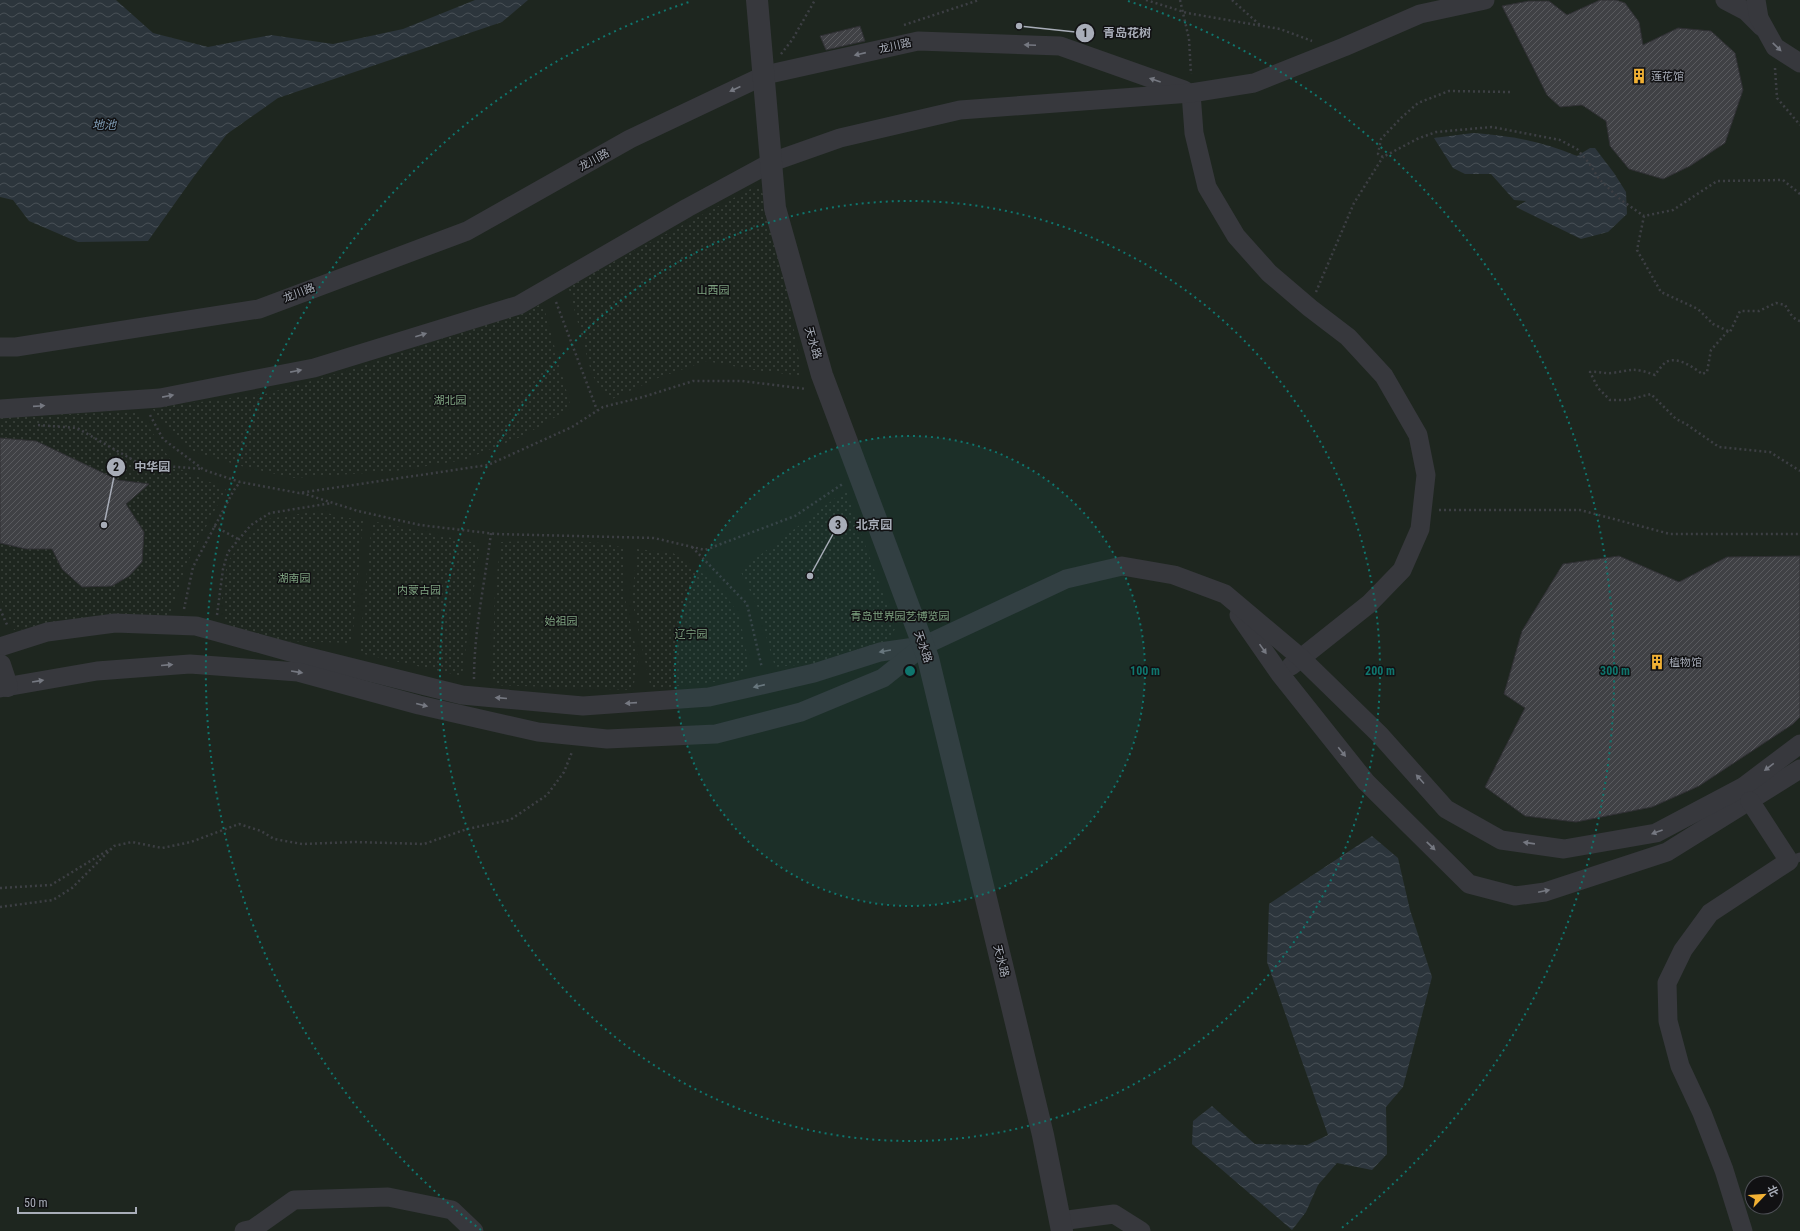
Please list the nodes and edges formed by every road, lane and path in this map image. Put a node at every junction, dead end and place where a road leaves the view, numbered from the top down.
1 (757, 0) edge
2 (815, 0) edge
3 (980, 0) edge
4 (1146, 0) edge
5 (1180, 0) edge
6 (1232, 0) edge
7 (1485, 0) edge
8 (1725, 0) edge
9 (1756, 0) edge
10 (1261, 26) junction
11 (899, 27) dead end
12 (1764, 28) junction
13 (1774, 47) junction
14 (1337, 49) junction
15 (1800, 64) edge
16 (765, 75) junction
17 (1510, 92) dead end
18 (1191, 93) junction
19 (1800, 125) edge
20 (1383, 157) junction
21 (772, 162) junction
22 (1800, 194) edge
23 (1644, 216) junction
24 (550, 287) junction
25 (1314, 294) dead end
26 (1800, 321) edge
27 (1728, 330) junction
28 (0, 347) edge
29 (828, 390) junction
30 (141, 399) junction
31 (0, 409) edge
32 (597, 410) junction
33 (31, 424) dead end
34 (204, 470) junction
35 (1800, 472) edge
36 (858, 473) junction
37 (240, 482) junction
38 (299, 492) junction
39 (332, 503) junction
40 (1422, 510) junction
41 (214, 526) junction
42 (491, 533) junction
43 (1800, 533) edge
44 (238, 539) junction
45 (691, 547) junction
46 (1225, 594) junction
47 (180, 625) junction
48 (216, 632) junction
49 (923, 646) junction
50 (0, 647) edge
51 (1301, 658) junction
52 (0, 665) edge
53 (1280, 674) junction
54 (766, 684) junction
55 (3, 687) edge
56 (474, 696) junction
57 (578, 736) junction
58 (1800, 744) edge
59 (1800, 769) edge
60 (1750, 801) junction
61 (114, 846) junction
62 (1794, 859) edge
63 (0, 888) edge
64 (0, 906) edge
65 (1061, 1226) edge
66 (244, 1231) edge
67 (474, 1231) edge
68 (1141, 1231) edge
69 (1743, 1231) edge

1 - 16 street, 天水路
2 - 16 path
3 - 11 path
4 - 10 path
5 - 18 path
6 - 10 path
7 - 14 street
8 - 12 street
9 - 12 street
10 - 14 path
12 - 13 street
13 -> 15 street
13 - 19 path
14 - 18 street
18 -> 16 street, 龙川路
16 - 21 street, 天水路
16 -> 28 street, 龙川路
17 - 20 path
18 - 21 street
18 - 40 street
20 - 23 path
20 - 25 path
21 - 24 street
21 - 29 street, 天水路
22 - 23 path
23 - 27 path
30 -> 24 street
24 - 32 path
26 - 27 path
27 - 35 path
29 - 32 path
29 - 36 street, 天水路
31 -> 30 street
30 - 34 path
32 - 38 path
33 - 34 path
34 - 37 path
36 - 45 path
36 - 49 street, 天水路
37 - 38 path
37 - 41 path
38 - 39 path
39 - 42 path
39 - 44 path
40 - 43 path
40 - 51 street
41 - 44 path
41 - 47 path
42 - 45 path
42 - 56 path
44 - 48 path
45 - 54 path
46 - 49 street
46 - 51 street
46 -> 53 street
47 - 48 street
47 - 50 street
48 - 56 street
49 -> 54 street
49 - 57 street
49 - 65 street, 天水路
51 - 53 street
58 -> 51 street
52 - 55 street
53 -> 60 street
54 -> 56 street
55 -> 57 street
57 - 61 path
59 - 60 street
60 - 62 street
61 - 63 path
61 - 64 path
62 - 69 street
65 - 68 street
66 - 67 street

